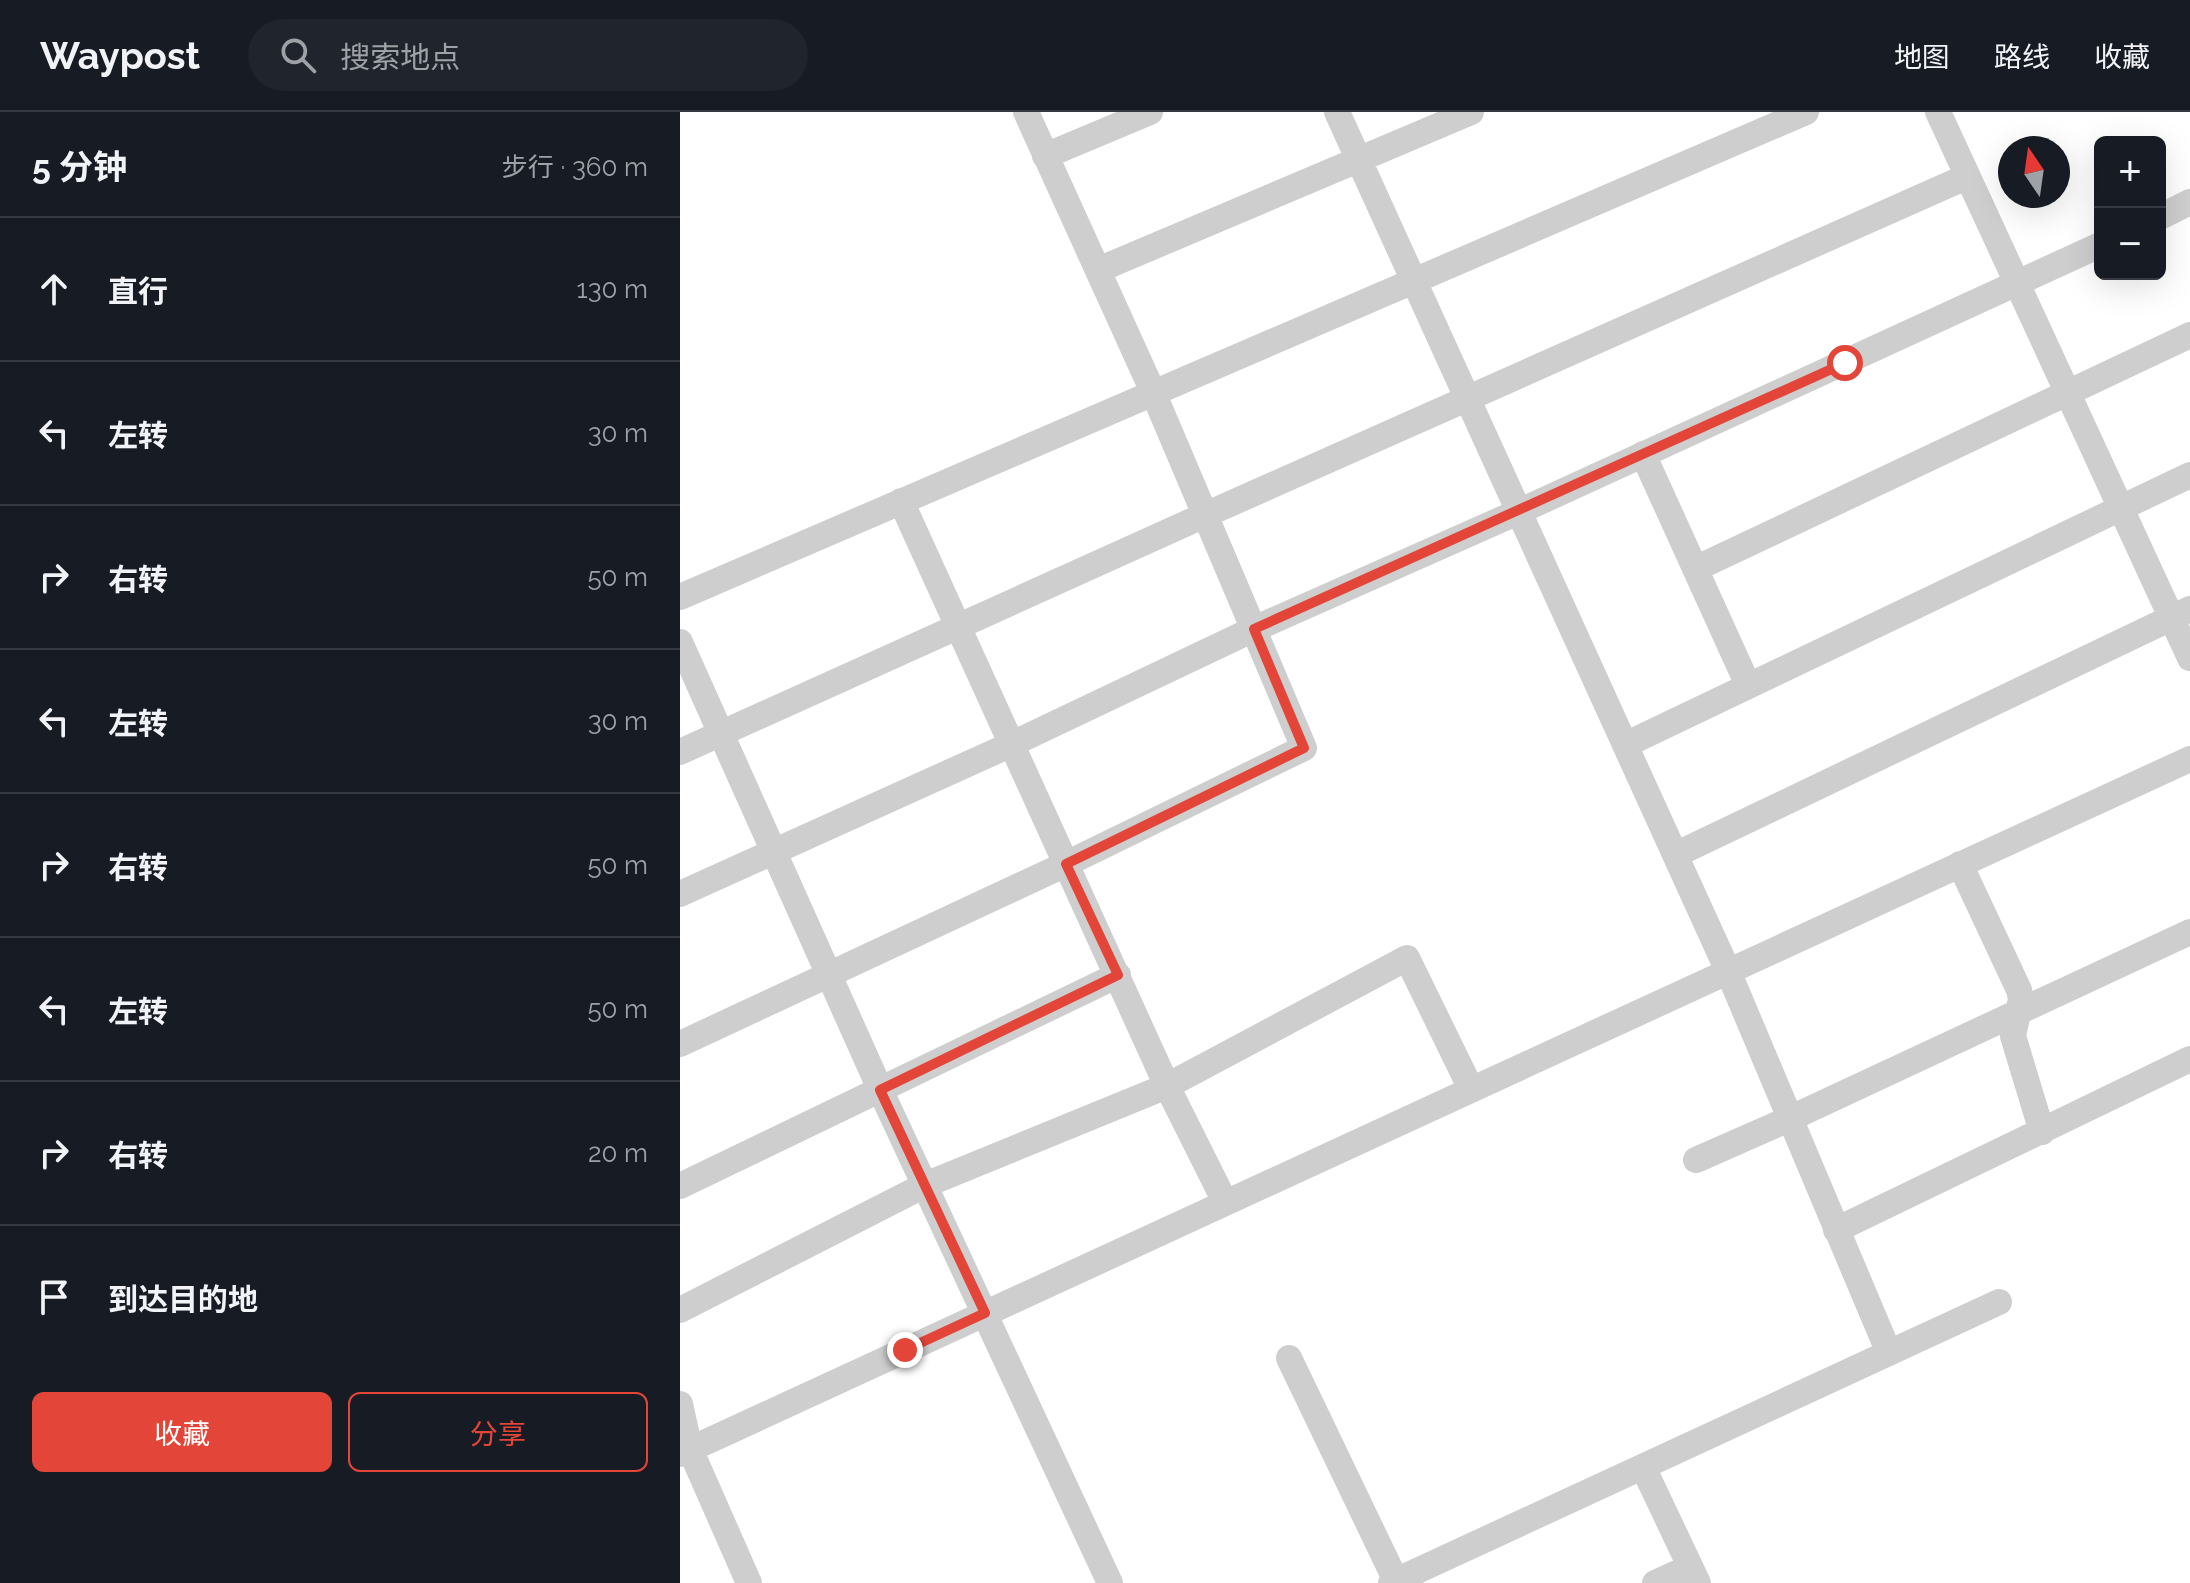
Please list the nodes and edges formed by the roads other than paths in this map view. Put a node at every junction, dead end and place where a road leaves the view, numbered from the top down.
1 (1026, 112) edge
2 (1150, 112) edge
3 (1337, 112) edge
4 (1471, 112) edge
5 (1806, 112) edge
6 (1938, 112) edge
7 (1045, 156) junction
8 (1358, 158) junction
9 (1966, 177) junction
10 (2190, 202) edge
11 (2166, 214) edge
12 (2094, 248) edge
13 (1098, 270) junction
14 (1411, 280) junction
15 (2018, 284) junction
16 (2190, 335) edge
17 (1153, 392) junction
18 (2068, 392) junction
19 (1467, 400) junction
20 (1643, 454) junction
21 (2190, 475) edge
22 (901, 501) junction
23 (2121, 508) junction
24 (1518, 512) junction
25 (1205, 515) junction
26 (1695, 569) junction
27 (680, 597) edge
28 (2181, 613) edge
29 (958, 626) junction
30 (1254, 629) junction
31 (680, 642) edge
32 (2190, 658) edge
33 (1748, 685) junction
34 (722, 733) junction
35 (1012, 744) junction
36 (1625, 745) junction
37 (680, 752) edge
38 (2190, 759) edge
39 (775, 851) junction
40 (1675, 855) junction
41 (1066, 864) junction
42 (1960, 864) junction
43 (680, 894) edge
44 (2190, 932) edge
45 (1728, 971) junction
46 (829, 975) junction
47 (1118, 975) junction
48 (2018, 1013) junction
49 (680, 1044) edge
50 (2190, 1059) edge
51 (1167, 1086) junction
52 (1471, 1089) junction
53 (880, 1090) junction
54 (1789, 1119) junction
55 (2042, 1132) junction
56 (1696, 1160) dead end
57 (925, 1185) junction
58 (680, 1186) edge
59 (1225, 1202) junction
60 (1836, 1230) junction
61 (1999, 1302) dead end
62 (680, 1310) edge
63 (985, 1313) junction
64 (1889, 1353) junction
65 (1289, 1358) dead end
66 (680, 1404) edge
67 (685, 1452) edge
68 (1643, 1467) junction
69 (1694, 1575) edge
70 (1395, 1582) edge
71 (749, 1583) edge
72 (1110, 1583) edge
73 (1655, 1583) edge

1 - 7 street
2 - 7 street
3 - 8 street
4 - 8 street
5 - 14 street
6 - 9 street
7 - 13 street
8 - 13 street
8 - 14 street
9 - 15 street
9 - 19 street
10 - 11 street
12 - 15 street
13 - 17 street
14 - 17 street
14 - 19 street
15 - 18 street
15 - 20 street
16 - 18 street
17 - 22 street
17 - 25 street
18 - 23 street
18 - 26 street
19 - 24 street
19 - 25 street
20 - 24 street
20 - 26 street
21 - 23 street
22 - 27 street
22 - 29 street
23 - 28 street
23 - 33 street
24 - 30 street
24 - 36 street
25 - 29 street
25 - 30 street
26 - 33 street
28 - 32 street
28 - 40 street
29 - 34 street
29 - 35 street
30 - 35 street
30 - 41 street
31 - 34 street
33 - 36 street
34 - 37 street
34 - 39 street
35 - 39 street
35 - 41 street
36 - 40 street
38 - 42 street
39 - 43 street
39 - 46 street
40 - 45 street
41 - 46 street
41 - 47 street
42 - 45 street
42 - 48 street
44 - 48 street
45 - 52 street
45 - 54 street
46 - 49 street
46 - 53 street
47 - 51 street
47 - 53 street
48 - 54 street
48 - 55 street
50 - 55 street
51 - 52 street
51 - 57 street
51 - 59 street
52 - 59 street
53 - 57 street
53 - 58 street
54 - 56 street
54 - 60 street
55 - 60 street
57 - 62 street
57 - 63 street
59 - 63 street
60 - 64 street
61 - 64 street
63 - 67 street
63 - 72 street
64 - 68 street
65 - 70 street
66 - 67 street
67 - 71 street
68 - 69 street
68 - 70 street
69 - 73 street

